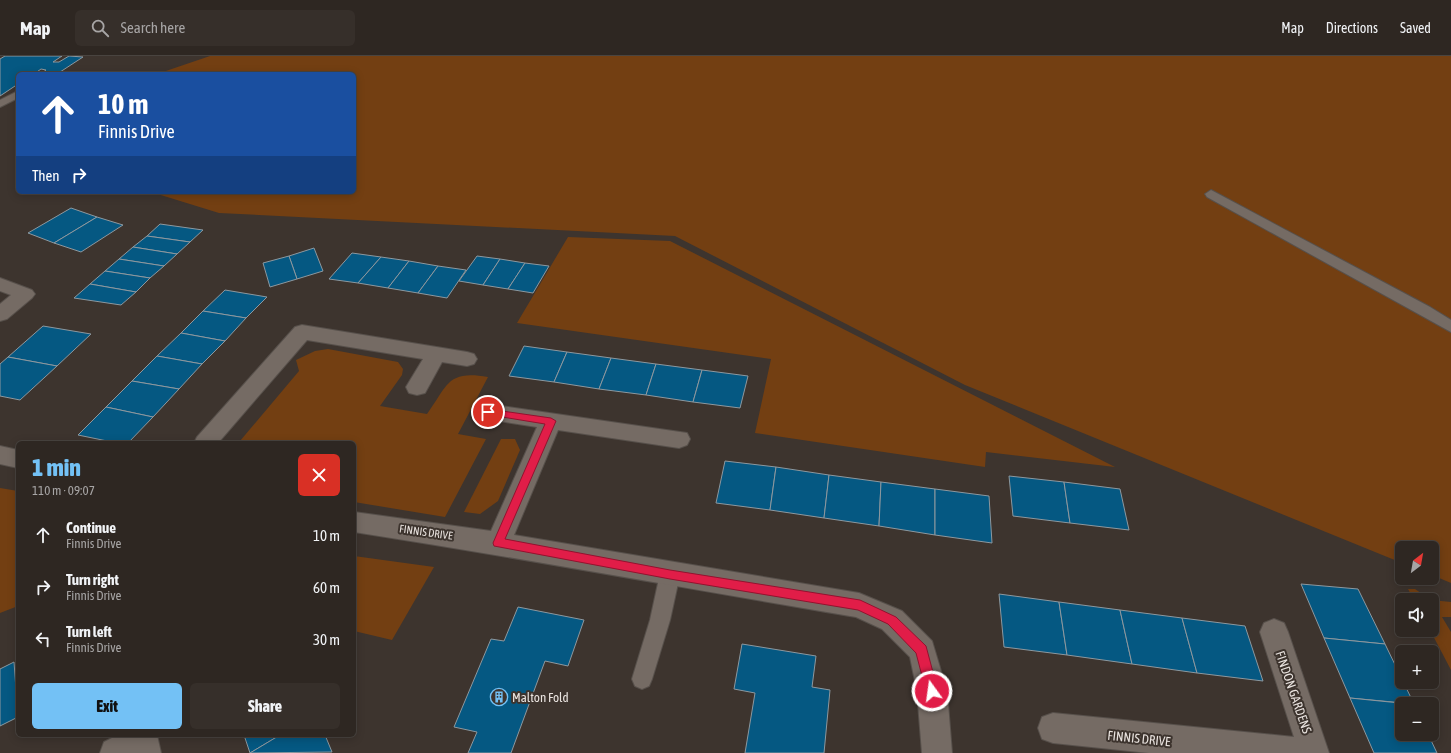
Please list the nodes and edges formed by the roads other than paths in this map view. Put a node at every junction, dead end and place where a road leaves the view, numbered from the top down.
1 (16, 95) edge
2 (0, 104) edge
3 (1211, 194) dead end
4 (0, 284) edge
5 (0, 314) edge
6 (1451, 327) edge
7 (437, 354) junction
8 (467, 359) dead end
9 (417, 387) dead end
10 (488, 412) dead end
11 (551, 421) junction
12 (679, 439) dead end
13 (207, 441) edge
14 (0, 456) edge
15 (16, 459) edge
16 (356, 522) edge
17 (498, 543) junction
18 (670, 574) junction
19 (1274, 632) dead end
20 (642, 679) dead end
21 (1053, 728) dead end
22 (115, 753) edge
23 (146, 753) edge
24 (937, 753) edge
25 (1298, 753) edge
26 (1314, 753) edge

1 - 2 lane
3 - 6 lane
4 - 5 street
7 - 8 street
7 - 9 street
7 - 13 street
10 - 11 street
11 - 12 street
11 - 17 street
14 - 15 street
16 - 17 street, FINNIS DRIVE
17 - 18 street, FINNIS DRIVE
18 - 20 lane
18 - 24 street, FINNIS DRIVE
19 - 26 street, FINDON GARDENS
21 - 25 street, FINNIS DRIVE
22 - 23 street

